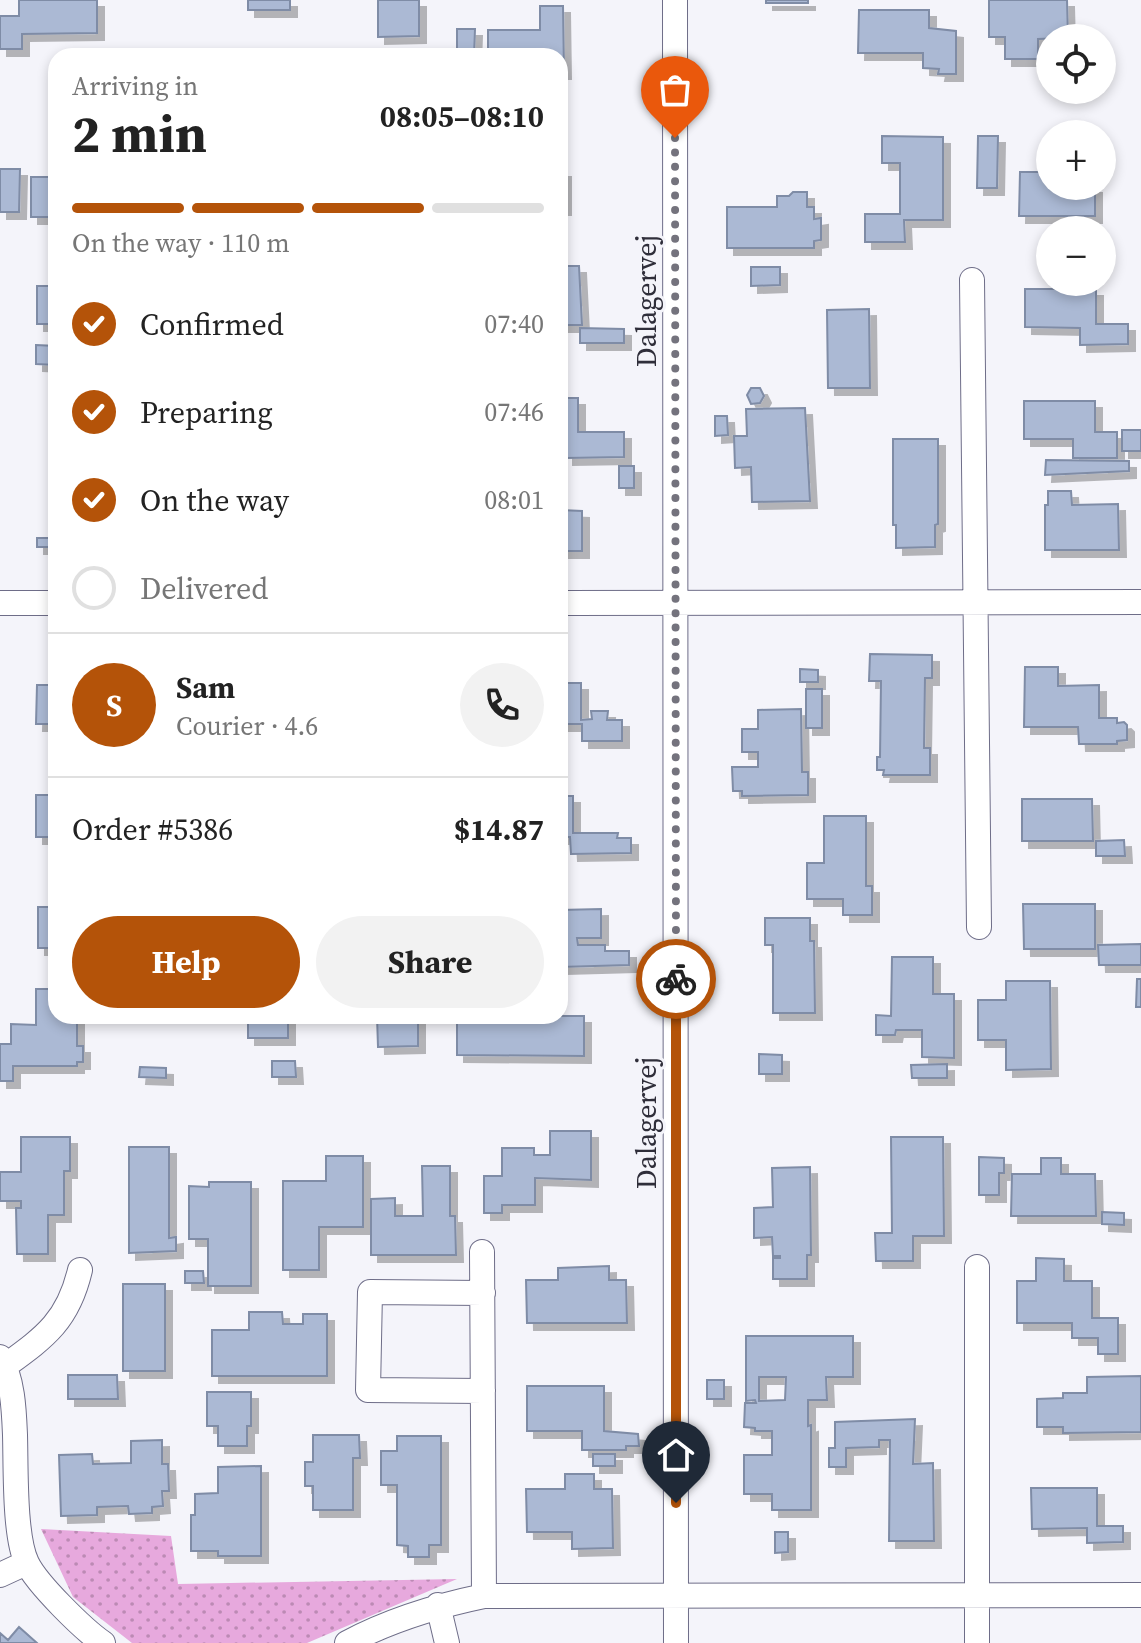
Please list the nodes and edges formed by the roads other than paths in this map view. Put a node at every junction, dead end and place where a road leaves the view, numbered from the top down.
1 (675, 0) edge
2 (972, 280) dead end
3 (677, 602) junction
4 (977, 602) junction
5 (1141, 602) edge
6 (0, 603) edge
7 (48, 603) edge
8 (568, 603) edge
9 (979, 927) dead end
10 (482, 1252) dead end
11 (977, 1267) dead end
12 (80, 1270) dead end
13 (483, 1293) junction
14 (2, 1362) edge
15 (483, 1391) junction
16 (26, 1563) junction
17 (0, 1575) edge
18 (977, 1595) junction
19 (1141, 1595) edge
20 (484, 1596) junction
21 (676, 1596) junction
22 (438, 1605) junction
23 (103, 1643) edge
24 (347, 1643) edge
25 (447, 1643) edge
26 (676, 1643) edge
27 (977, 1643) edge

1 - 3 street, Dalagervej
2 - 4 street
3 - 4 street
3 - 8 street
3 - 21 street, Dalagervej
4 - 5 street
4 - 9 street
6 - 7 street
10 - 13 street
11 - 18 street
12 - 14 street
13 - 15 street
13 - 15 street
14 - 16 street
15 - 20 street
16 - 17 street
16 - 23 street
18 - 19 street
18 - 21 street
18 - 27 street
20 - 21 street
20 - 22 street
21 - 26 street, Dalagervej
22 - 24 street
22 - 25 street

